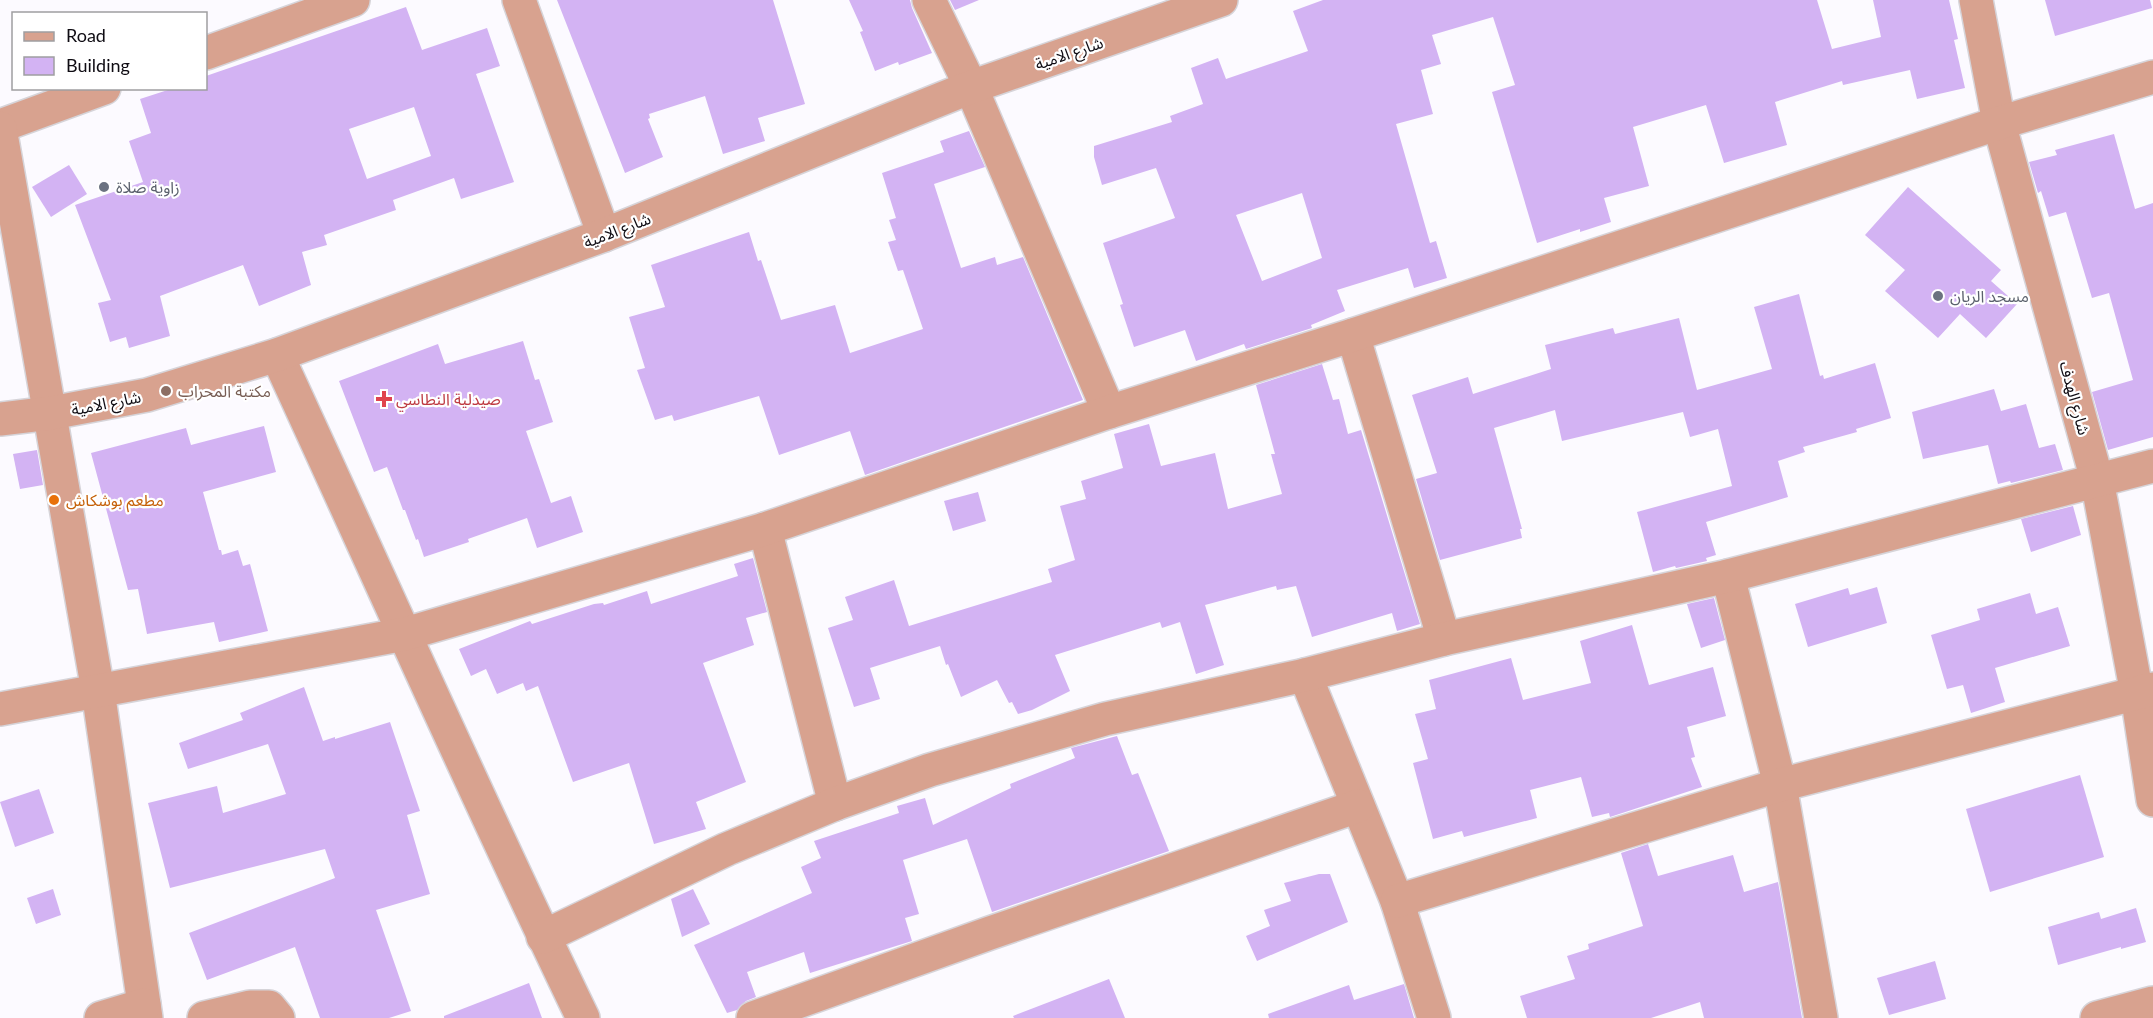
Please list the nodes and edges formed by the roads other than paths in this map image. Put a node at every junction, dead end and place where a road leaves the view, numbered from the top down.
1 (353, 0) edge
2 (519, 0) edge
3 (930, 0) edge
4 (1221, 0) edge
5 (1976, 0) edge
6 (207, 52) edge
7 (2153, 77) edge
8 (971, 87) junction
9 (100, 90) edge
10 (1999, 123) junction
11 (0, 127) edge
12 (604, 235) junction
13 (11, 269) edge
14 (1353, 334) junction
15 (277, 355) junction
16 (1109, 411) junction
17 (51, 413) junction
18 (0, 419) edge
19 (2153, 466) edge
20 (2097, 480) junction
21 (765, 529) junction
22 (1728, 576) junction
23 (405, 634) junction
24 (1444, 639) junction
25 (1305, 675) junction
26 (98, 691) junction
27 (2145, 691) edge
28 (0, 709) edge
29 (1780, 785) junction
30 (2153, 800) edge
31 (835, 804) junction
32 (1358, 806) junction
33 (1397, 901) junction
34 (543, 937) junction
35 (2153, 1003) edge
36 (145, 1011) edge
37 (101, 1018) edge
38 (204, 1018) edge
39 (278, 1018) edge
40 (582, 1018) edge
41 (753, 1018) edge
42 (1434, 1018) edge
43 (1821, 1018) edge
44 (2097, 1018) edge

1 - 6 street
2 - 12 street
3 - 8 street
4 - 8 street, شارع الامية
5 - 10 street, شارع الهدف
7 - 10 street
8 - 12 street, شارع الامية
8 - 16 street
9 - 11 street
10 - 14 street
10 - 20 street, شارع الهدف
11 - 13 street
12 - 15 street, شارع الامية
13 - 17 street
14 - 16 street
14 - 24 street
15 - 17 street, شارع الامية
15 - 23 street
16 - 21 street
17 - 18 street, شارع الامية
17 - 26 street
19 - 20 street
20 - 22 street
20 - 27 street, شارع الهدف
21 - 23 street
21 - 31 street
22 - 24 street
22 - 29 street
23 - 26 street
23 - 34 street
24 - 25 street
25 - 31 street
25 - 32 street
26 - 28 street
26 - 36 street
27 - 29 street
27 - 30 street, شارع الهدف
29 - 33 street
29 - 43 street
31 - 34 street
32 - 33 street
32 - 41 street
33 - 42 street
34 - 40 street
35 - 44 street
36 - 37 street
38 - 39 street

